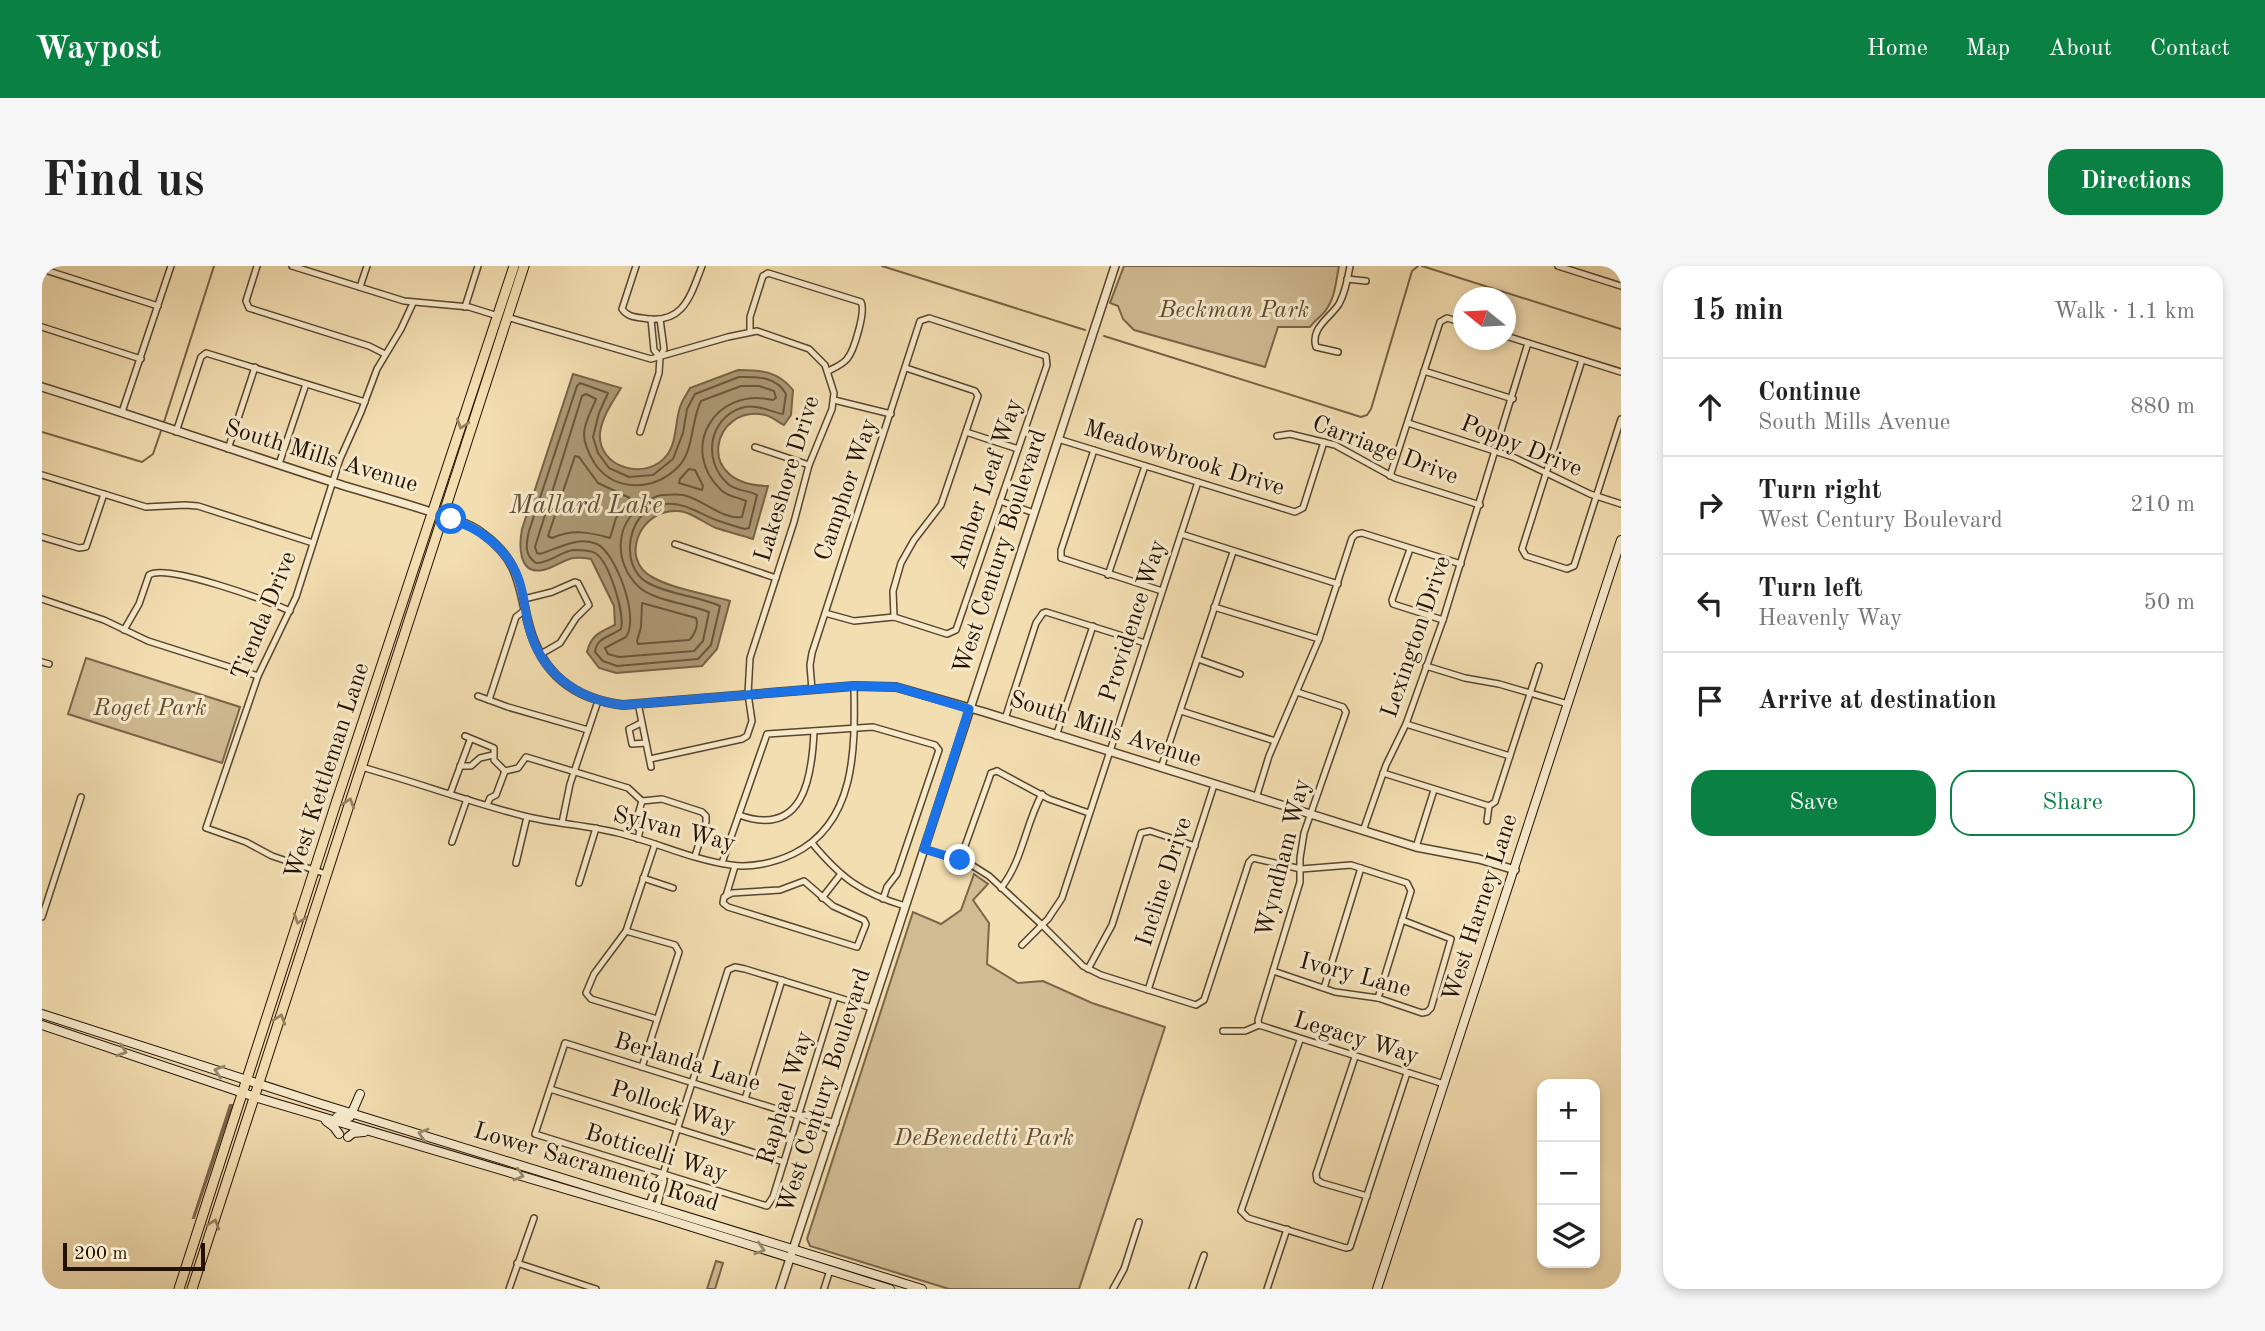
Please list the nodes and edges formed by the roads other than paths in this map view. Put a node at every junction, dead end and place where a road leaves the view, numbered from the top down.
1 (171, 266) edge
2 (257, 266) edge
3 (292, 266) edge
4 (367, 266) edge
5 (478, 266) edge
6 (516, 266) edge
7 (524, 266) edge
8 (636, 266) edge
9 (702, 266) edge
10 (1115, 266) edge
11 (1350, 266) edge
12 (1558, 266) edge
13 (42, 269) edge
14 (314, 269) edge
15 (1347, 279) junction
16 (1366, 281) dead end
17 (1621, 286) edge
18 (360, 287) junction
19 (413, 303) junction
20 (158, 306) junction
21 (465, 307) junction
22 (502, 316) junction
23 (651, 319) junction
24 (660, 319) junction
25 (1453, 320) edge
26 (937, 321) joint
27 (42, 327) edge
28 (750, 331) junction
29 (1516, 339) edge
30 (1528, 343) junction
31 (1338, 352) dead end
32 (385, 354) junction
33 (660, 357) junction
34 (141, 359) junction
35 (1583, 360) junction
36 (255, 368) junction
37 (906, 368) junction
38 (828, 371) junction
39 (1424, 371) junction
40 (1621, 372) edge
41 (306, 384) junction
42 (42, 387) edge
43 (1513, 398) junction
44 (834, 400) junction
45 (365, 402) junction
46 (122, 412) junction
47 (891, 414) junction
48 (1621, 419) edge
49 (1408, 423) junction
50 (176, 432) junction
51 (640, 432) dead end
52 (966, 432) junction
53 (1277, 436) dead end
54 (1059, 439) junction
55 (1324, 442) junction
56 (755, 447) dead end
57 (228, 449) junction
58 (1018, 449) junction
59 (1094, 450) junction
60 (1496, 451) junction
61 (279, 464) junction
62 (809, 465) junction
63 (1144, 466) junction
64 (1548, 472) junction
65 (42, 475) edge
66 (1390, 476) junction
67 (332, 482) junction
68 (1198, 482) junction
69 (104, 494) junction
70 (1596, 496) junction
71 (1000, 501) junction
72 (1621, 504) edge
73 (1480, 505) junction
74 (1034, 513) junction
75 (438, 514) junction
76 (1181, 534) junction
77 (42, 537) edge
78 (1621, 540) edge
79 (313, 543) junction
80 (675, 544) dead end
81 (1410, 549) junction
82 (1233, 552) junction
83 (1461, 564) junction
84 (1108, 575) junction
85 (776, 578) junction
86 (1338, 584) junction
87 (1162, 591) junction
88 (42, 599) edge
89 (524, 600) junction
90 (1214, 607) junction
91 (526, 609) junction
92 (290, 611) junction
93 (825, 613) junction
94 (894, 617) junction
95 (1443, 620) junction
96 (1093, 626) junction
97 (124, 630) junction
98 (1319, 639) junction
99 (1145, 643) junction
100 (541, 654) junction
101 (1198, 659) junction
102 (42, 662) edge
103 (49, 664) dead end
104 (1426, 666) junction
105 (1539, 666) dead end
106 (1240, 674) dead end
107 (258, 676) junction
108 (854, 686) junction
109 (812, 690) junction
110 (1297, 692) junction
111 (1530, 693) junction
112 (748, 694) junction
113 (478, 696) dead end
114 (489, 700) junction
115 (598, 701) junction
116 (638, 703) junction
117 (1569, 705) junction
118 (969, 709) junction
119 (1181, 710) junction
120 (1005, 719) junction
121 (641, 723) junction
122 (1406, 723) junction
123 (854, 728) junction
124 (588, 730) junction
125 (814, 731) junction
126 (1056, 736) junction
127 (1275, 741) junction
128 (646, 743) junction
129 (1109, 752) junction
130 (493, 755) junction
131 (1510, 756) junction
132 (650, 759) junction
133 (996, 760) dead end
134 (460, 766) junction
135 (651, 766) dead end
136 (361, 767) junction
137 (1161, 768) junction
138 (505, 771) junction
139 (997, 771) junction
140 (574, 772) junction
141 (1383, 773) junction
142 (1214, 785) junction
143 (1434, 790) junction
144 (450, 794) junction
145 (1042, 794) junction
146 (496, 795) junction
147 (81, 797) dead end
148 (1256, 798) junction
149 (467, 799) junction
150 (642, 801) junction
151 (487, 805) junction
152 (1489, 806) junction
153 (499, 809) junction
154 (1089, 813) junction
155 (1310, 814) junction
156 (738, 815) junction
157 (527, 817) junction
158 (1487, 821) dead end
159 (562, 823) junction
160 (635, 825) junction
161 (596, 828) junction
162 (1363, 831) junction
163 (626, 835) junction
164 (638, 839) junction
165 (452, 842) dead end
166 (812, 843) junction
167 (655, 844) junction
168 (1195, 846) junction
169 (1416, 847) junction
170 (924, 849) junction
171 (695, 856) junction
172 (960, 860) junction
173 (516, 863) dead end
174 (722, 863) junction
175 (735, 866) junction
176 (1361, 868) junction
177 (1301, 869) junction
178 (1515, 870) junction
179 (314, 871) junction
180 (326, 874) junction
181 (841, 876) junction
182 (643, 878) junction
183 (579, 883) dead end
184 (673, 888) dead end
185 (1001, 888) junction
186 (726, 896) junction
187 (822, 898) junction
188 (883, 899) junction
189 (44, 905) edge
190 (905, 906) junction
191 (42, 916) edge
192 (1402, 920) junction
193 (1042, 925) junction
194 (626, 931) junction
195 (1022, 945) dead end
196 (1088, 969) junction
197 (1273, 971) junction
198 (782, 981) junction
199 (1324, 988) junction
200 (1147, 990) junction
201 (835, 997) junction
202 (1378, 998) junction
203 (872, 1008) junction
204 (42, 1014) edge
205 (657, 1019) junction
206 (42, 1025) edge
207 (1259, 1025) junction
208 (1223, 1031) dead end
209 (1300, 1040) junction
210 (1355, 1057) junction
211 (642, 1067) junction
212 (1407, 1073) junction
213 (247, 1080) junction
214 (693, 1083) junction
215 (259, 1084) junction
216 (1444, 1084) junction
217 (550, 1089) junction
218 (243, 1093) junction
219 (359, 1094) dead end
220 (255, 1097) junction
221 (745, 1099) junction
222 (353, 1112) junction
223 (314, 1115) junction
224 (799, 1116) junction
225 (834, 1127) junction
226 (678, 1128) junction
227 (372, 1133) junction
228 (784, 1162) junction
229 (663, 1174) junction
230 (1367, 1196) junction
231 (653, 1205) junction
232 (767, 1206) joint
233 (534, 1218) dead end
234 (1139, 1223) dead end
235 (1287, 1229) junction
236 (791, 1254) junction
237 (1204, 1255) dead end
238 (517, 1263) junction
239 (830, 1270) junction
240 (569, 1280) junction
241 (179, 1289) edge
242 (192, 1289) edge
243 (509, 1289) edge
244 (567, 1289) edge
245 (596, 1289) edge
246 (780, 1289) edge
247 (824, 1289) edge
248 (890, 1289) edge
249 (922, 1289) edge
250 (1113, 1289) edge
251 (1192, 1289) edge
252 (1267, 1289) edge
253 (1377, 1289) edge

1 - 20 street
2 - 32 street
3 - 14 street
4 - 18 street
5 - 21 street
6 - 22 main road, West Kettleman Lane
7 - 22 main road, West Kettleman Lane
8 - 23 street
9 - 24 street
10 - 54 street, West Century Boulevard
11 - 15 street
12 - 17 street
13 - 20 street
14 - 18 street
15 - 16 street
15 - 31 street
18 - 19 street
19 - 21 street
19 - 32 street, Tienda Drive
20 - 34 street
21 - 22 street
22 - 33 street
22 -> 75 main road, West Kettleman Lane
22 - 75 main road, West Kettleman Lane
23 - 24 street
23 - 33 street
24 - 33 street
25 - 39 street
26 - 37 street, Camphor Way
26 - 58 street, Amber Leaf Way
27 - 34 street
28 - 33 street
28 - 38 street, Lakeshore Drive
28 - 38 street
29 - 30 street
30 - 35 street
30 - 43 street, Lexington Drive
32 - 45 street, Tienda Drive
33 - 51 street
34 - 46 street
35 - 40 street
35 - 64 street
36 - 41 street
36 - 50 street
36 - 57 street
37 - 47 street, Camphor Way
37 - 52 street
38 - 44 street, Lakeshore Drive
39 - 43 street
39 - 49 street
41 - 45 street
41 - 61 street
42 - 46 street, South Mills Avenue
43 - 60 street, Lexington Drive
44 - 47 street
44 - 62 street, Lakeshore Drive
45 - 67 street, Tienda Drive
46 - 50 street, South Mills Avenue
47 - 93 street, Camphor Way
48 - 70 street
49 - 60 street, Poppy Drive
49 - 66 street
50 - 57 street, South Mills Avenue
52 - 58 street
52 - 94 street
53 - 55 street, Carriage Drive
54 - 59 street, Meadowbrook Drive
54 - 74 street, West Century Boulevard
55 - 66 street, Carriage Drive
55 - 68 street, Meadowbrook Drive
56 - 62 street
57 - 61 street, South Mills Avenue
58 - 71 street, Amber Leaf Way
59 - 63 street, Meadowbrook Drive
59 - 84 street
60 - 64 street, Poppy Drive
60 - 73 street, Lexington Drive
61 - 67 street, South Mills Avenue
62 - 85 street, Lakeshore Drive
63 - 68 street, Meadowbrook Drive
63 - 84 street
64 - 70 street, Poppy Drive
64 - 70 street
65 - 69 street
66 - 73 street, Carriage Drive
67 - 75 street, South Mills Avenue
67 - 79 street, Tienda Drive
68 - 76 street, Providence Way
69 - 77 street
69 - 79 street
70 - 72 street, Poppy Drive
71 - 74 street
71 - 94 street, Amber Leaf Way
73 - 83 street, Lexington Drive
74 - 118 street, West Century Boulevard
75 - 89 street, South Mills Avenue
75 - 136 main road, West Kettleman Lane
75 - 179 main road, West Kettleman Lane
76 - 82 street
76 - 87 street, Providence Way
78 - 117 main road, West Harney Lane
79 - 92 street, Tienda Drive
80 - 85 street
81 - 83 street
81 - 86 street
81 - 95 street
82 - 86 street
82 - 90 street
83 - 95 street, Lexington Drive
84 - 87 street
85 - 112 street, Lakeshore Drive
86 - 98 street
87 - 99 street, Providence Way
88 - 97 street
89 - 91 street, South Mills Avenue
89 - 100 street
90 - 98 street
90 - 101 street
91 - 100 street, South Mills Avenue
91 - 114 street
92 - 97 street
92 - 107 street, Tienda Drive
93 - 94 street
93 - 109 street, Camphor Way
95 - 104 street, Lexington Drive
96 - 99 street
96 - 120 street
96 - 126 street
97 - 107 street
98 - 110 street
99 - 129 street, Providence Way
100 - 115 street, South Mills Avenue
101 - 106 street
101 - 119 street
102 - 103 street
104 - 111 street
104 - 122 street, Lexington Drive
105 - 111 street
107 - 179 street, Tienda Drive
108 - 109 street, South Mills Avenue
108 - 118 street, South Mills Avenue
108 - 123 street, Sylvan Way
109 - 112 street, South Mills Avenue
110 - 127 street
110 - 155 street, Wyndham Way
111 - 117 street
111 - 131 street
112 - 116 street, South Mills Avenue
112 - 132 street, Lakeshore Drive
113 - 114 street
114 - 124 street
115 - 116 street, South Mills Avenue
115 - 124 street
116 - 121 street
117 - 178 main road, West Harney Lane
118 - 120 street, South Mills Avenue
118 - 170 street, West Century Boulevard
119 - 127 street
119 - 137 street
120 - 126 street, South Mills Avenue
121 - 128 street
121 - 128 street
122 - 131 street
122 - 141 street, Lexington Drive
123 - 125 street
123 - 166 street, Sylvan Way
123 - 188 street
124 - 140 street
125 - 156 street
125 - 156 street
126 - 129 street, South Mills Avenue
127 - 148 street
128 - 132 street
129 - 137 street, South Mills Avenue
129 - 154 street, Providence Way
130 - 134 street
130 - 134 street
130 - 138 street
131 - 152 street
132 - 135 street
133 - 139 street
134 - 144 street
136 - 144 street, Sylvan Way
180 -> 136 main road, West Kettleman Lane
137 - 142 street, South Mills Avenue
138 - 140 street
138 - 146 street
139 - 145 street
139 - 172 street
140 - 150 street
140 - 159 street
141 - 143 street
141 - 162 street, Lexington Drive
142 - 148 street, South Mills Avenue
142 - 168 street, Incline Drive
143 - 152 street
143 - 169 street
144 - 149 street, Sylvan Way
145 - 154 street
145 - 185 street
146 - 151 street
146 - 153 street
147 - 189 street
148 - 155 street, South Mills Avenue
149 - 151 street, Sylvan Way
149 - 165 street
150 - 160 street
150 - 171 street
151 - 153 street, Sylvan Way
152 - 158 street
153 - 157 street, Sylvan Way
154 - 193 street, Providence Way
155 - 162 street, South Mills Avenue
155 - 177 street, Wyndham Way
156 - 174 street
157 - 159 street, Sylvan Way
157 - 173 street
159 - 161 street, Sylvan Way
160 - 163 street
160 - 164 street
161 - 163 street, Sylvan Way
161 - 183 street
162 - 169 street, South Mills Avenue
163 - 164 street, Sylvan Way
164 - 167 street, Sylvan Way
166 - 175 street, Sylvan Way
166 - 181 street
167 - 171 street, Sylvan Way
167 - 182 street
168 - 196 street
168 - 200 street, Incline Drive
169 - 178 street, South Mills Avenue
170 - 172 street
170 - 190 street, West Century Boulevard
171 - 174 street, Sylvan Way
172 - 185 street
174 - 175 street, Sylvan Way
175 - 186 street
176 - 177 street
176 - 192 street
176 - 199 street
177 - 197 street, Wyndham Way
177 - 200 street
178 - 216 main road, West Harney Lane
179 - 180 street, Tienda Drive
179 -> 213 main road, West Kettleman Lane
215 -> 180 main road, West Kettleman Lane
181 - 187 street
181 - 188 street
182 - 184 street
182 - 194 street
185 - 193 street
186 - 187 street
186 - 187 street
188 - 190 street
189 - 191 street
190 - 203 street, West Century Boulevard
192 - 202 street
192 - 202 street, Ivory Lane
193 - 195 street, Providence Way
193 - 196 street
194 - 205 street
194 - 205 street
196 - 200 street
197 - 199 street, Ivory Lane
197 - 207 street, Wyndham Way
198 - 201 street
198 - 214 street
198 - 221 street
199 - 202 street, Ivory Lane
201 - 203 street
201 - 224 street, Raphael Way
203 - 225 street, West Century Boulevard
213 -> 204 main road, Lower Sacramento Road
205 - 211 street
206 -> 218 main road, Lower Sacramento Road
207 - 208 street
207 - 209 street, Legacy Way
209 - 210 street, Legacy Way
209 - 235 street
210 - 212 street, Legacy Way
210 - 230 street
211 - 214 street, Berlanda Lane
211 - 217 street, Berlanda Lane
212 - 216 street, Legacy Way
212 - 230 street
213 - 215 main road, Lower Sacramento Road
213 - 218 main road, West Kettleman Lane
214 - 221 street, Berlanda Lane
214 - 226 street
215 - 220 main road, West Kettleman Lane
215 - 222 main road, Lower Sacramento Road
216 - 253 main road, West Harney Lane
217 - 226 street, Pollock Way
217 - 229 street, Botticelli Way
218 - 220 main road, Lower Sacramento Road
218 - 241 main road, West Kettleman Lane
219 - 222 main road
220 - 223 main road, Lower Sacramento Road
242 -> 220 main road, West Kettleman Lane
221 - 224 street, Berlanda Lane
222 - 223 main road
231 -> 222 main road, Lower Sacramento Road
223 - 227 main road, Lower Sacramento Road
223 - 227 main road
224 - 225 street, Berlanda Lane
224 - 228 street, Raphael Way
225 - 236 street, West Century Boulevard
226 - 228 street, Pollock Way
226 - 229 street
227 -> 236 main road, Lower Sacramento Road
228 - 232 street, Raphael Way
229 - 231 street
229 - 232 street, Botticelli Way
230 - 235 street
231 - 236 main road, Lower Sacramento Road
233 - 238 street
234 - 250 street
235 - 252 street
236 - 239 main road, Lower Sacramento Road
236 - 246 street, West Century Boulevard
236 - 249 main road, Lower Sacramento Road
237 - 251 street
238 - 240 street
238 - 243 street
239 - 247 street
239 - 248 main road, Lower Sacramento Road
240 - 244 street
240 - 245 street

